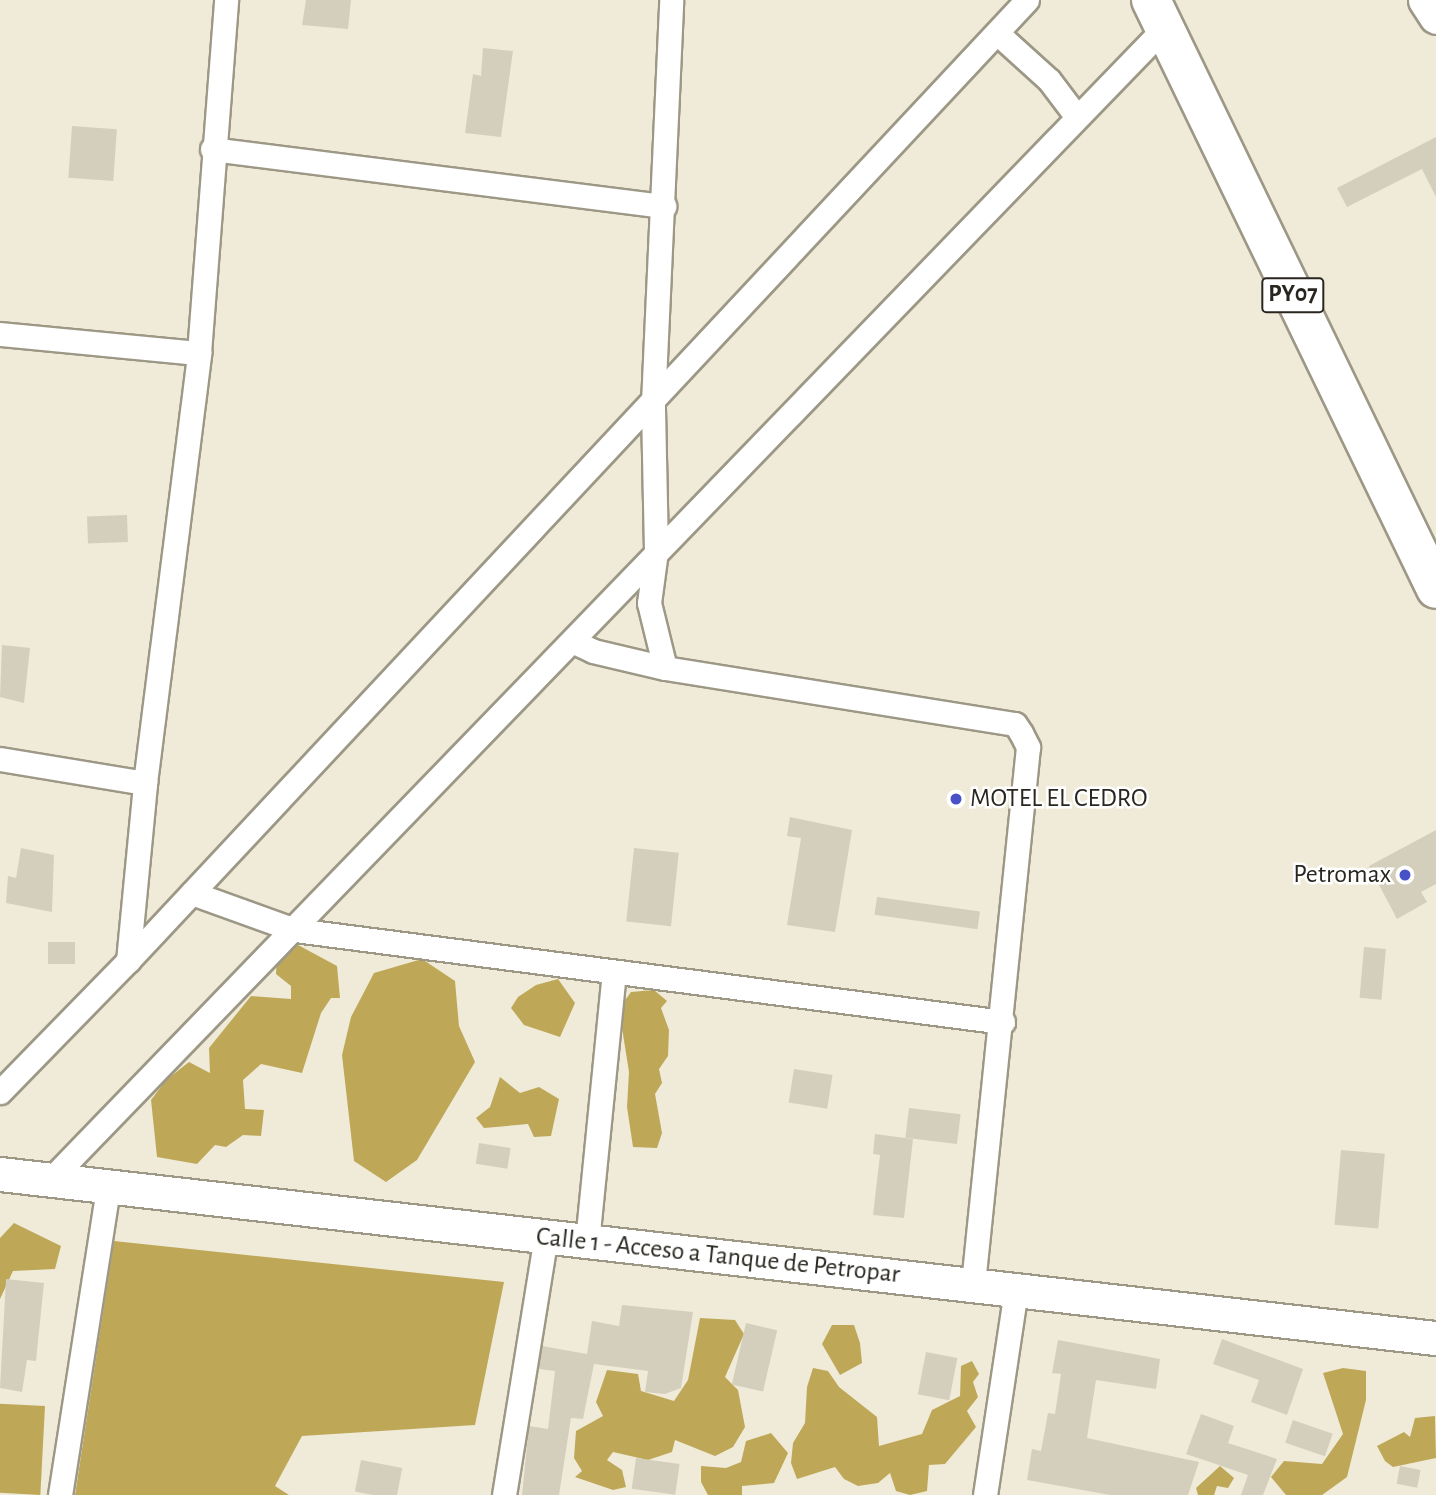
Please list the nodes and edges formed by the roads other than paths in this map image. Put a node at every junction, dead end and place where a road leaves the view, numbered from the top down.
1 (226, 0) edge
2 (671, 0) edge
3 (1027, 0) edge
4 (1425, 0) edge
5 (1157, 14) edge
6 (1436, 17) edge
7 (997, 33) junction
8 (1077, 117) junction
9 (212, 149) junction
10 (664, 206) junction
11 (0, 334) edge
12 (199, 353) junction
13 (653, 403) junction
14 (656, 551) junction
15 (1436, 589) edge
16 (572, 641) junction
17 (665, 668) junction
18 (0, 759) edge
19 (145, 783) junction
20 (192, 893) junction
21 (295, 930) junction
22 (128, 961) junction
23 (614, 972) junction
24 (1003, 1022) junction
25 (0, 1092) edge
26 (0, 1174) edge
27 (50, 1180) junction
28 (108, 1187) junction
29 (546, 1237) junction
30 (587, 1242) junction
31 (973, 1284) junction
32 (1017, 1289) junction
33 (1436, 1338) edge
34 (60, 1495) edge
35 (504, 1495) edge
36 (985, 1495) edge

1 - 9 street
2 - 10 street
3 - 7 street
4 - 6 street
5 - 8 street
5 - 15 highway, PY07
7 - 8 street
7 - 13 street
8 - 14 street
9 - 10 street
9 - 12 street
10 - 13 street
11 - 12 street
12 - 19 street
13 - 14 street
13 - 20 street
14 - 16 street
14 - 17 street
16 - 17 street
16 - 21 street
17 - 24 street
18 - 19 street
19 - 22 street
20 - 21 street
20 - 22 street
21 - 23 street
21 - 27 street
22 - 25 street
23 - 24 street
23 - 30 street
24 - 31 street
26 - 27 street, Calle 1 - Acceso a Tanque de Petropar
27 - 28 street, Calle 1 - Acceso a Tanque de Petropar
28 - 29 street, Calle 1 - Acceso a Tanque de Petropar
28 - 34 street
29 - 30 street, Calle 1 - Acceso a Tanque de Petropar
29 - 35 street
30 - 31 street, Calle 1 - Acceso a Tanque de Petropar
31 - 32 street, Calle 1 - Acceso a Tanque de Petropar
32 - 33 street, Calle 1 - Acceso a Tanque de Petropar
32 - 36 street

